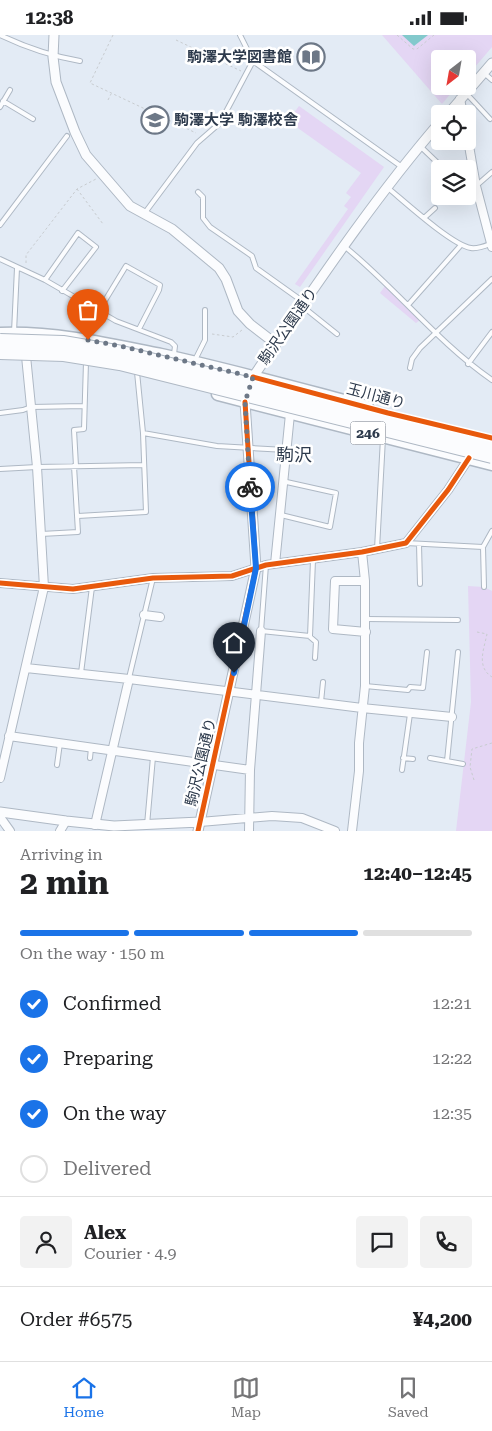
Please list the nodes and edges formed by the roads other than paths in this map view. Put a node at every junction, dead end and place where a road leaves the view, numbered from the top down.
1 (0, 35) edge
2 (54, 35) edge
3 (240, 35) edge
4 (53, 57) junction
5 (80, 61) dead end
6 (253, 61) junction
7 (492, 63) edge
8 (484, 72) junction
9 (492, 80) edge
10 (10, 90) dead end
11 (463, 96) junction
12 (3, 101) junction
13 (456, 105) edge
14 (463, 105) edge
15 (0, 107) edge
16 (33, 119) dead end
17 (490, 119) dead end
18 (431, 133) edge
19 (67, 136) dead end
20 (420, 146) junction
21 (435, 160) edge
22 (402, 167) junction
23 (492, 172) edge
24 (476, 184) joint
25 (386, 187) junction
26 (198, 193) dead end
27 (435, 208) dead end
28 (144, 214) junction
29 (424, 218) junction
30 (0, 225) edge
31 (462, 245) junction
32 (492, 245) edge
33 (343, 246) junction
34 (0, 259) edge
35 (17, 268) junction
36 (492, 279) edge
37 (45, 280) junction
38 (62, 291) junction
39 (304, 304) junction
40 (408, 305) junction
41 (205, 310) dead end
42 (98, 312) junction
43 (138, 329) junction
44 (436, 332) junction
45 (492, 332) edge
46 (14, 334) junction
47 (337, 334) dead end
48 (0, 335) edge
49 (0, 341) edge
50 (276, 344) junction
51 (0, 352) edge
52 (0, 356) edge
53 (26, 356) junction
54 (174, 358) junction
55 (86, 362) junction
56 (194, 363) junction
57 (468, 364) junction
58 (410, 368) dead end
59 (137, 372) junction
60 (253, 377) junction
61 (492, 380) edge
62 (245, 402) junction
63 (84, 405) junction
64 (31, 407) junction
65 (0, 413) edge
66 (290, 413) junction
67 (143, 433) junction
68 (383, 437) junction
69 (492, 438) edge
70 (492, 445) edge
71 (247, 448) junction
72 (286, 450) junction
73 (492, 456) edge
74 (470, 458) junction
75 (492, 464) edge
76 (144, 465) junction
77 (75, 466) junction
78 (37, 467) junction
79 (0, 469) edge
80 (282, 481) junction
81 (280, 514) junction
82 (78, 516) junction
83 (492, 531) edge
84 (41, 534) junction
85 (406, 543) junction
86 (419, 544) junction
87 (483, 547) junction
88 (378, 549) junction
89 (362, 552) junction
90 (313, 559) junction
91 (275, 564) junction
92 (266, 565) junction
93 (256, 568) junction
94 (153, 578) junction
95 (365, 581) junction
96 (0, 583) edge
97 (420, 584) dead end
98 (44, 587) junction
99 (92, 587) junction
100 (484, 587) dead end
101 (144, 615) junction
102 (160, 617) dead end
103 (366, 619) junction
104 (458, 620) dead end
105 (261, 631) junction
106 (366, 632) junction
107 (308, 636) junction
108 (427, 652) dead end
109 (458, 652) dead end
110 (315, 658) dead end
111 (26, 668) junction
112 (82, 673) junction
113 (129, 679) junction
114 (323, 682) dead end
115 (365, 686) junction
116 (230, 691) junction
117 (256, 694) junction
118 (321, 703) junction
119 (362, 709) junction
120 (410, 714) junction
121 (452, 717) junction
122 (9, 736) junction
123 (60, 743) junction
124 (91, 747) junction
125 (111, 750) junction
126 (153, 755) junction
127 (90, 758) dead end
128 (403, 758) junction
129 (430, 758) dead end
130 (413, 759) dead end
131 (448, 761) junction
132 (463, 764) dead end
133 (57, 765) dead end
134 (213, 765) junction
135 (250, 770) junction
136 (402, 770) dead end
137 (0, 778) edge
138 (0, 812) edge
139 (0, 817) edge
140 (248, 818) junction
141 (66, 821) junction
142 (95, 825) junction
143 (147, 825) junction
144 (199, 826) edge
145 (10, 831) edge
146 (60, 831) edge
147 (249, 831) edge
148 (335, 831) edge
149 (352, 831) edge

1 - 4 lane
2 - 4 street
3 - 6 lane
4 - 5 lane
4 - 28 street
6 - 22 lane
6 - 28 lane
7 - 8 street
8 - 9 lane
8 - 11 street
10 - 12 lane
11 - 13 street
11 - 14 street
11 - 17 lane
12 - 15 lane
12 - 16 lane
18 - 20 street, 駒沢公園通り
19 - 30 lane
20 - 21 lane
20 - 22 street, 駒沢公園通り
22 - 25 street, 駒沢公園通り
23 - 24 lane
24 - 32 street
25 - 29 lane
25 - 33 street, 駒沢公園通り
26 - 39 lane
27 - 29 lane
28 - 50 street
29 - 31 lane
31 - 32 lane
31 - 40 lane
33 - 39 street, 駒沢公園通り
33 - 40 lane
34 - 35 lane
35 - 37 lane
35 - 46 lane
36 - 44 lane
37 - 38 lane
37 - 38 lane
38 - 42 lane
39 - 47 lane
39 - 50 street, 駒沢公園通り
40 - 44 lane
41 - 56 lane
42 - 43 lane
42 - 43 lane
43 - 54 lane
44 - 57 lane
44 - 58 lane
45 - 57 lane
46 - 48 highway, 玉川通り / 246
46 - 54 highway, 玉川通り / 246
49 - 70 highway, bridge
50 - 60 street, 駒沢公園通り
51 - 73 highway, bridge
52 - 53 highway, 246
53 - 55 highway, 246
53 - 64 street
54 - 56 highway, 玉川通り / 246
55 - 59 highway, 246
55 - 63 lane
56 - 60 highway, 玉川通り / 246
57 - 61 lane
59 - 62 highway, 246
59 - 67 lane
60 - 62 street, 駒沢公園通り
60 - 69 highway, 玉川通り / 246
62 - 66 highway, 246
62 - 71 street, 駒沢公園通り
63 - 64 lane
63 - 77 lane
64 - 65 lane
64 - 78 street
66 - 68 highway, 246
66 - 72 street
67 - 71 lane
67 - 76 lane
68 - 74 highway, 246
68 - 88 lane
71 - 72 lane
71 - 93 street, 駒沢公園通り
72 - 80 street
74 - 75 highway, 246
74 - 85 street
76 - 77 lane
76 - 82 lane
77 - 78 lane
77 - 82 lane
78 - 79 lane
78 - 84 street
80 - 81 street
80 - 81 lane
81 - 91 street
82 - 84 lane
83 - 87 lane
84 - 98 street
85 - 86 lane
85 - 88 street
86 - 87 lane
86 - 97 lane
87 - 100 lane
88 - 89 street
89 - 90 street
89 - 95 street
90 - 91 street
90 - 107 lane
91 - 92 street
92 - 93 street
92 - 105 lane
93 - 94 street
93 - 116 street, 駒沢公園通り
94 - 99 street
94 - 101 lane
95 - 103 street
95 - 106 street
96 - 98 street
98 - 99 street
98 - 111 street
99 - 112 lane
101 - 102 street
101 - 113 lane
103 - 104 lane
103 - 106 street
105 - 107 lane
105 - 117 street
106 - 115 street
107 - 110 lane
108 - 115 lane
109 - 121 lane
111 - 112 street
111 - 122 street
112 - 113 street
113 - 116 street
113 - 125 street
114 - 118 lane
115 - 119 street
116 - 117 street
116 - 134 street, 駒沢公園通り
117 - 118 street
117 - 135 street
118 - 119 street
119 - 120 street
119 - 149 street
120 - 121 street
120 - 128 lane
121 - 131 lane
122 - 123 street
122 - 137 street
123 - 124 street
123 - 133 lane
124 - 125 street
124 - 127 lane
125 - 126 street
125 - 142 street
126 - 134 street
126 - 143 lane
128 - 130 lane
128 - 136 lane
129 - 131 lane
131 - 132 lane
134 - 135 street
134 - 144 street, 駒沢公園通り
135 - 140 street
138 - 141 street
139 - 145 street
140 - 144 street
140 - 147 street
140 - 148 street
141 - 142 street
141 - 146 street
142 - 143 street
143 - 144 street

